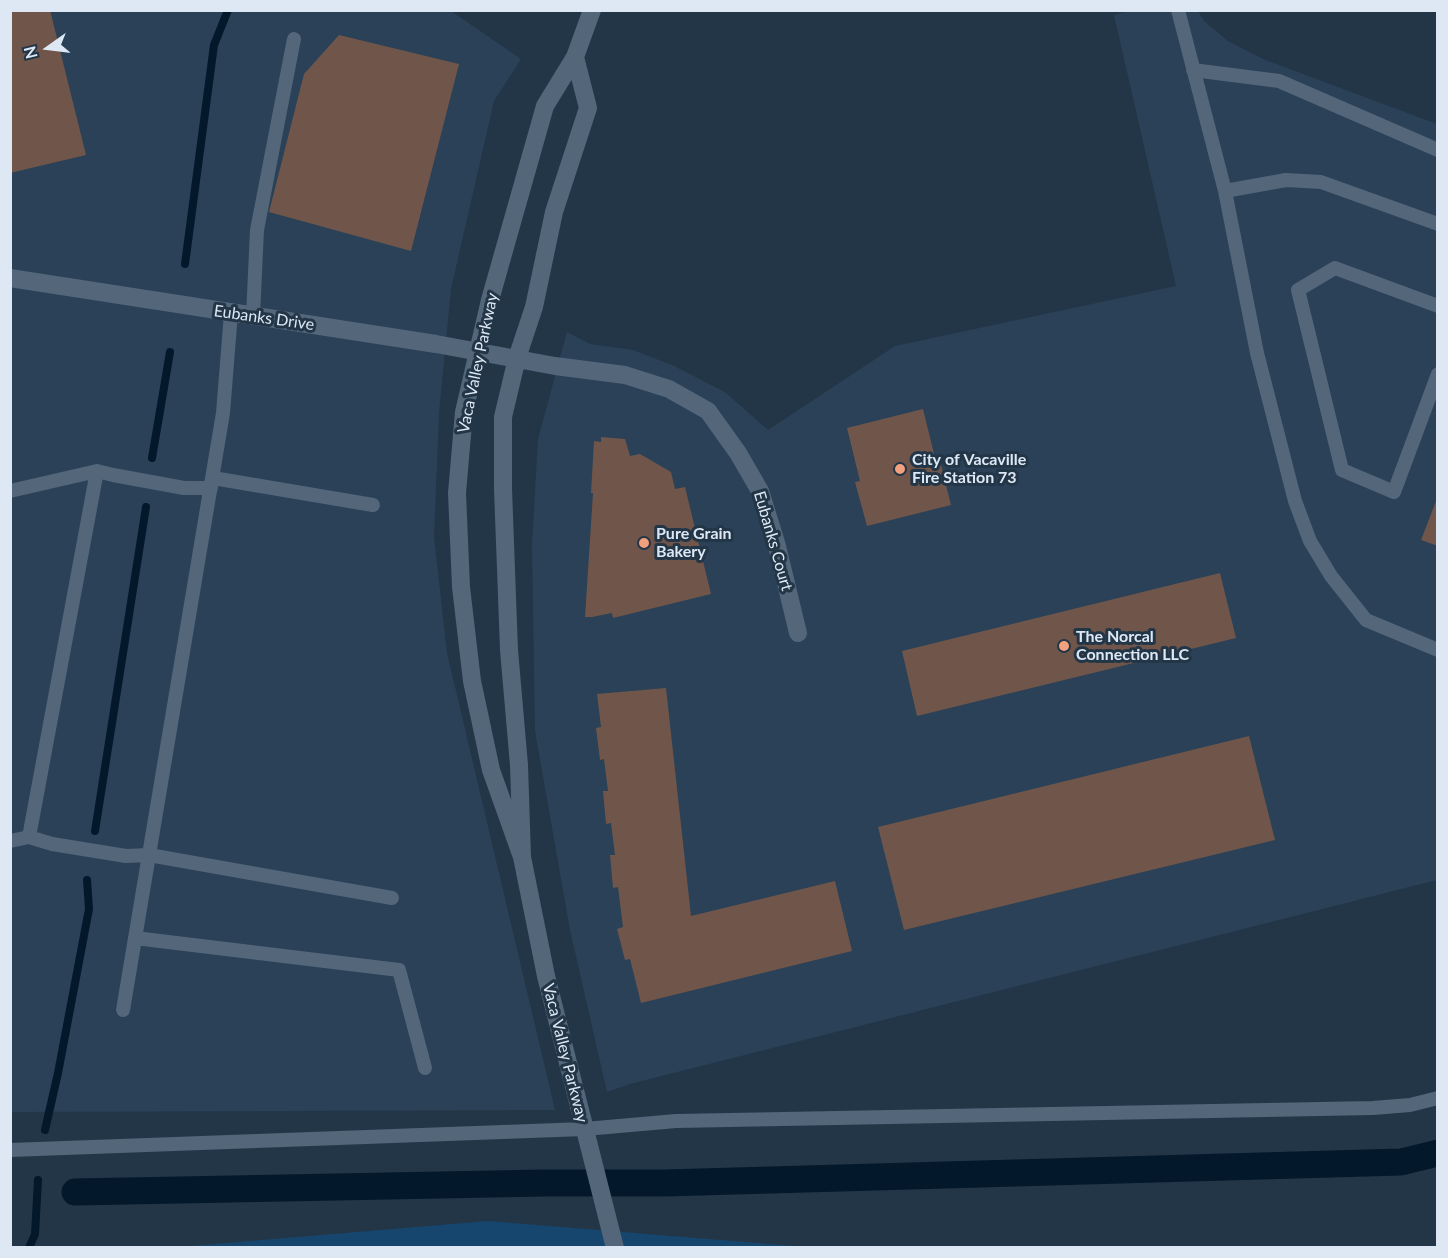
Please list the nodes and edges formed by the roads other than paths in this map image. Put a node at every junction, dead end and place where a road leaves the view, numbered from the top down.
1 (592, 10) edge
2 (1178, 10) edge
3 (294, 39) dead end
4 (575, 57) junction
5 (1193, 70) junction
6 (1437, 150) edge
7 (1225, 191) junction
8 (1437, 224) edge
9 (10, 278) edge
10 (1437, 306) edge
11 (231, 313) junction
12 (252, 316) junction
13 (480, 351) junction
14 (517, 358) junction
15 (1437, 374) edge
16 (97, 471) junction
17 (212, 483) junction
18 (10, 491) edge
19 (373, 505) dead end
20 (798, 633) dead end
21 (1437, 650) edge
22 (29, 837) junction
23 (10, 841) edge
24 (149, 855) junction
25 (522, 857) junction
26 (392, 898) dead end
27 (135, 938) junction
28 (123, 1010) dead end
29 (425, 1068) dead end
30 (1437, 1098) edge
31 (585, 1129) junction
32 (10, 1150) edge
33 (615, 1248) edge

1 - 4 street, Vaca Valley Parkway
2 - 5 lane
3 - 12 lane
4 - 13 street, Vaca Valley Parkway
4 - 14 street, Vaca Valley Parkway
5 - 6 lane
5 - 7 lane
7 - 8 lane
7 - 21 lane
9 - 11 street, Eubanks Drive
10 - 15 lane
11 - 12 street, Eubanks Drive
11 - 17 lane
12 - 13 street, Eubanks Drive
13 - 14 street, Eubanks Drive
13 - 25 street, Vaca Valley Parkway
14 - 20 street, Eubanks Court
14 - 25 street, Vaca Valley Parkway
16 - 17 lane
16 - 18 lane
16 - 22 lane
17 - 19 lane
17 - 24 lane
22 - 23 lane
22 - 24 lane
24 - 26 lane
24 - 27 lane
25 - 31 street, Vaca Valley Parkway
27 - 28 lane
27 - 29 lane
30 - 31 lane
31 - 32 lane
31 - 33 street, Vaca Valley Parkway

